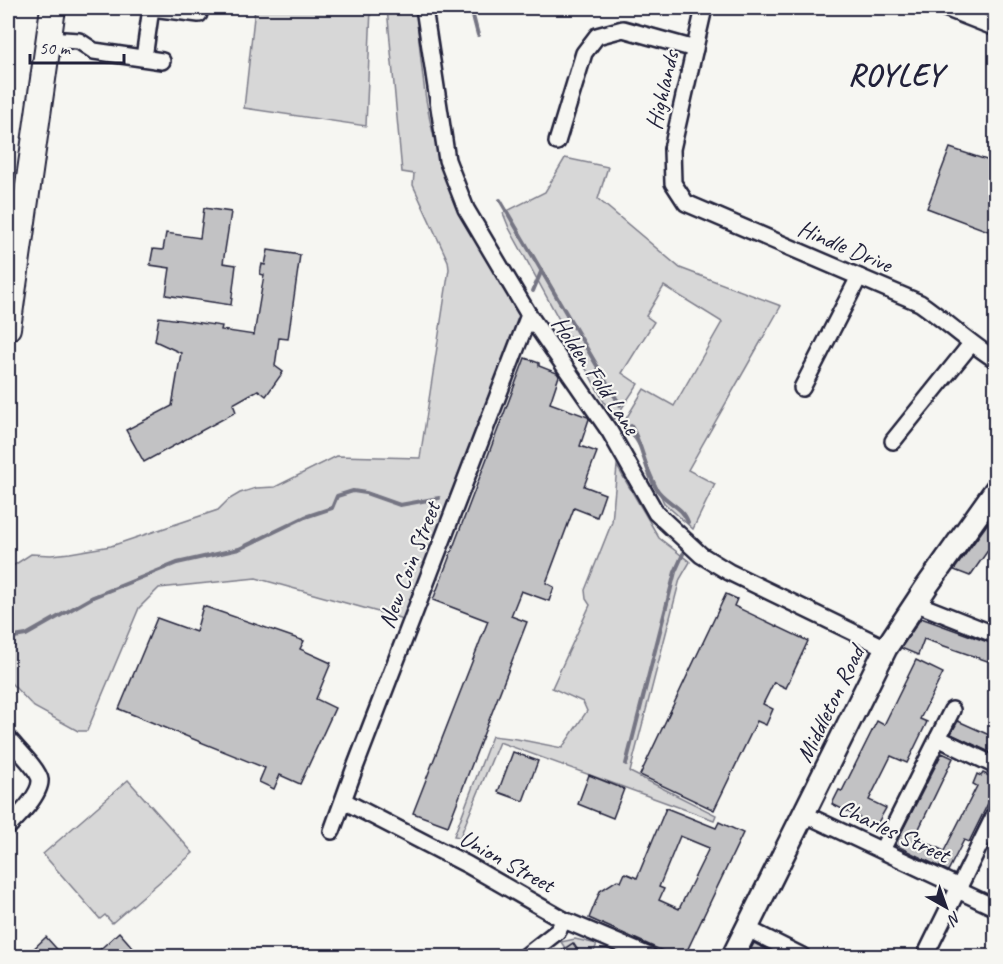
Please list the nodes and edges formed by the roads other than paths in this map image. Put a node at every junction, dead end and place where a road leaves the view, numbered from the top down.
1 (53, 8) edge
2 (152, 8) edge
3 (424, 8) edge
4 (704, 8) edge
5 (945, 8) edge
6 (199, 14) dead end
7 (996, 28) edge
8 (48, 39) junction
9 (695, 49) junction
10 (144, 58) junction
11 (162, 61) dead end
12 (557, 142) dead end
13 (673, 183) joint
14 (859, 277) junction
15 (530, 315) junction
16 (8, 328) edge
17 (972, 344) junction
18 (996, 360) edge
19 (802, 388) dead end
20 (893, 441) dead end
21 (996, 489) edge
22 (915, 603) junction
23 (996, 635) edge
24 (886, 648) junction
25 (952, 710) dead end
26 (8, 738) edge
27 (938, 738) junction
28 (996, 766) edge
29 (344, 801) junction
30 (996, 812) edge
31 (804, 814) junction
32 (8, 827) edge
33 (332, 831) dead end
34 (882, 850) junction
35 (958, 888) junction
36 (996, 908) edge
37 (564, 920) junction
38 (748, 929) junction
39 (802, 956) edge
40 (526, 957) edge
41 (649, 957) edge
42 (733, 957) edge
43 (925, 957) edge

1 - 8 main road
2 - 6 street
2 - 10 street
3 - 15 street, Holden Fold Lane
4 - 9 street, Highlands
5 - 7 street
8 - 10 street
8 - 16 main road
9 - 12 street
9 - 13 street, Highlands
10 - 11 street
13 - 14 street, Hindle Drive
14 - 17 street, Hindle Drive
14 - 19 street
15 - 24 street, Holden Fold Lane
15 - 29 street, New Coin Street
17 - 18 street, Hindle Drive
17 - 20 street
21 - 22 main road, Middleton Road
22 - 23 street
22 - 24 main road, Middleton Road
24 - 31 main road, Middleton Road
25 - 27 street
26 - 32 street
27 - 28 street
27 - 34 street
29 - 33 street, New Coin Street
29 - 37 street, Union Street
30 - 35 street
31 - 34 street, Charles Street
31 - 38 main road, Middleton Road
34 - 35 street, Charles Street
35 - 36 street, Charles Street
35 - 43 street
37 - 40 street
37 - 41 street, Union Street
38 - 39 street
38 - 42 main road, Middleton Road

